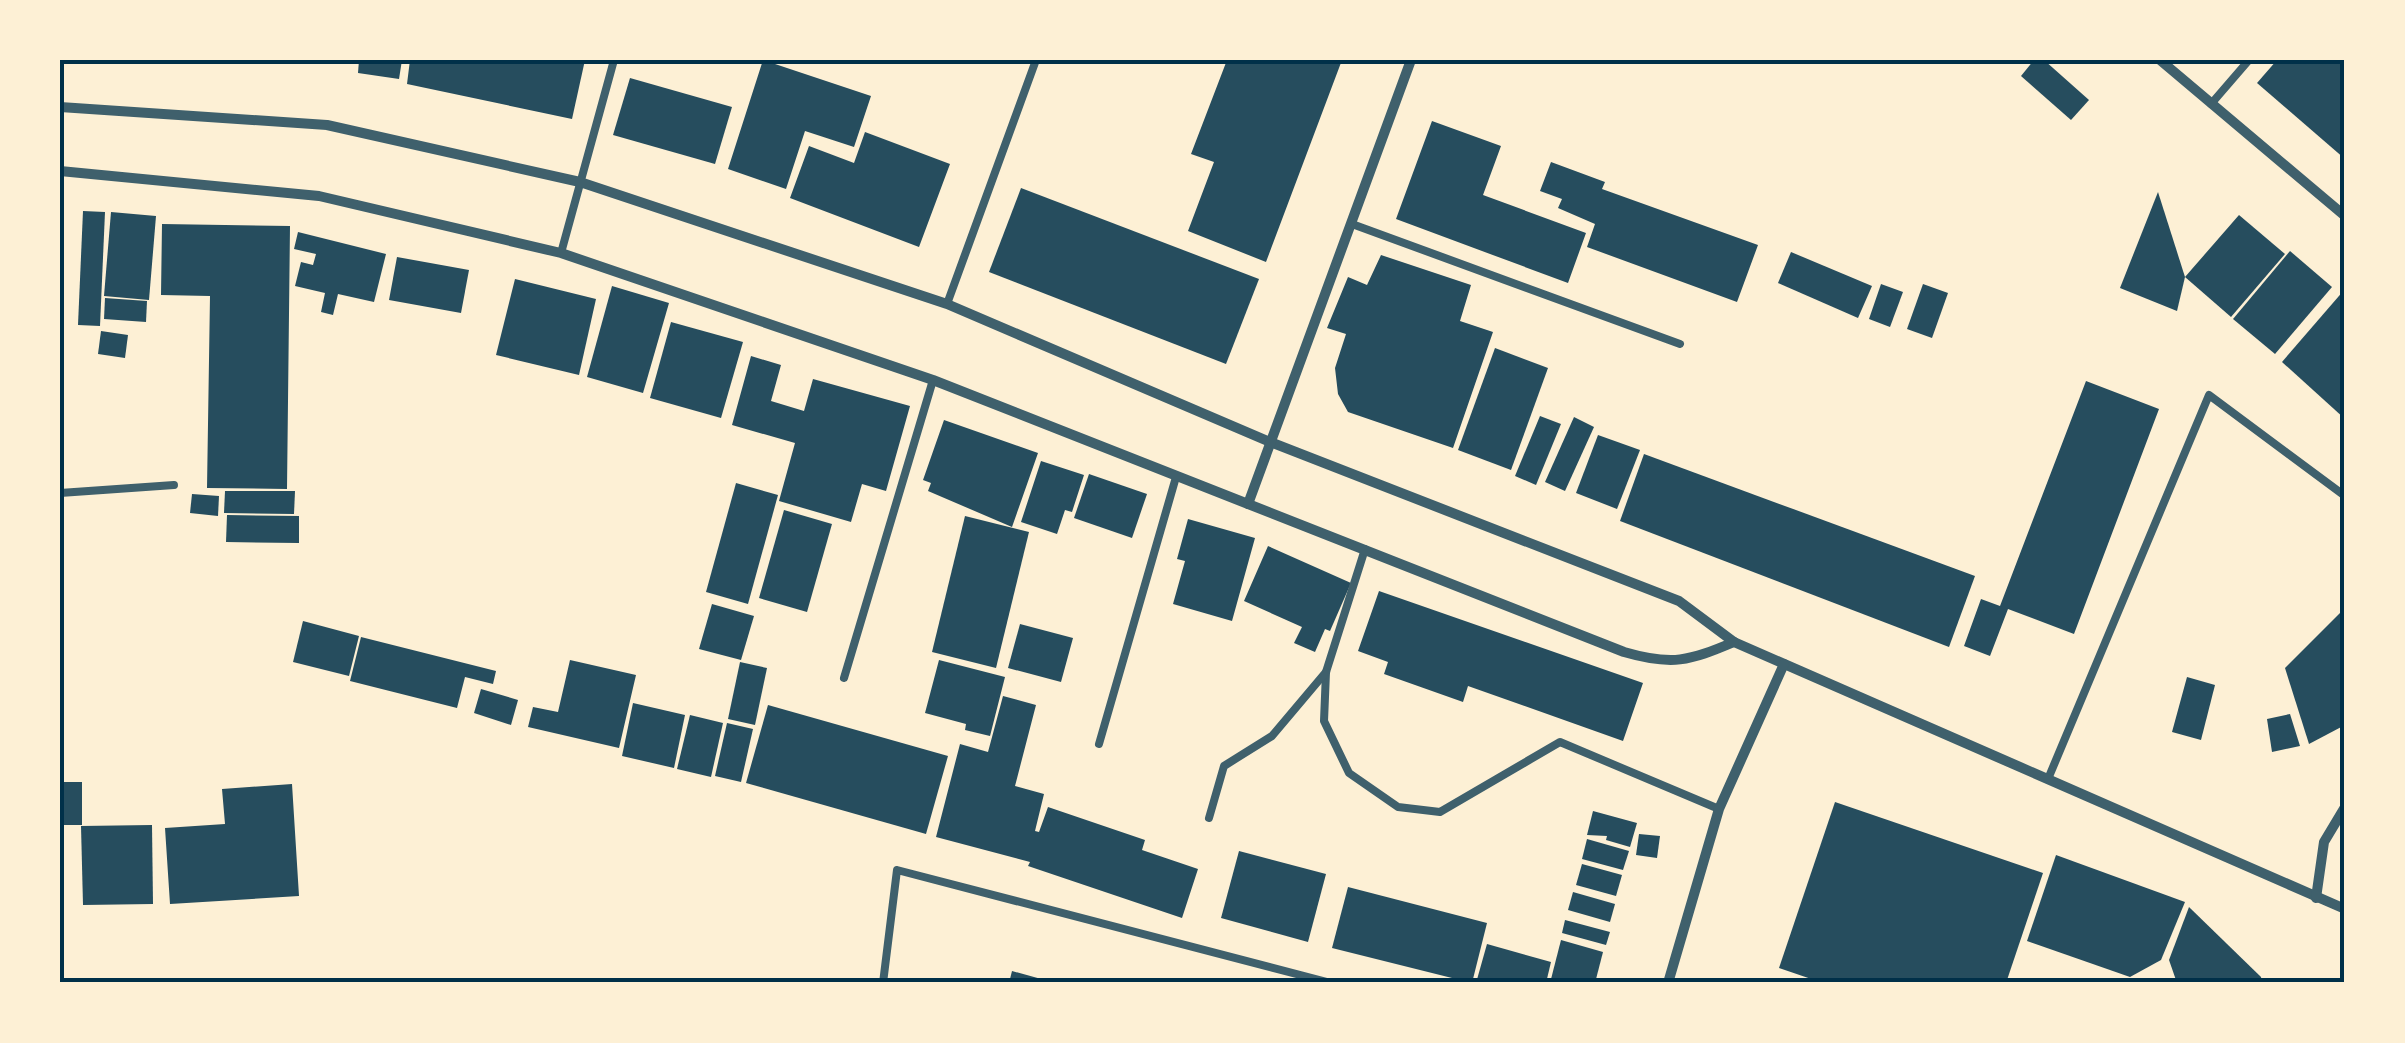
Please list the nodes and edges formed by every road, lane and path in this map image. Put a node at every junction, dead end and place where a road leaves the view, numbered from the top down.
1 (614, 60) edge
2 (1036, 60) edge
3 (1411, 60) edge
4 (2160, 60) edge
5 (2249, 60) edge
6 (2211, 104) junction
7 (60, 107) edge
8 (60, 172) edge
9 (580, 182) junction
10 (2345, 216) edge
11 (1352, 224) junction
12 (561, 252) junction
13 (947, 304) junction
14 (1680, 344) dead end
15 (933, 380) junction
16 (1270, 442) junction
17 (1176, 477) junction
18 (174, 485) dead end
19 (60, 493) edge
20 (2345, 496) edge
21 (1248, 504) junction
22 (1365, 549) junction
23 (1734, 642) junction
24 (1784, 664) junction
25 (1326, 672) junction
26 (844, 678) dead end
27 (1099, 744) dead end
28 (2048, 779) junction
29 (2345, 807) edge
30 (1719, 809) junction
31 (1209, 818) dead end
32 (2316, 898) junction
33 (2345, 909) edge
34 (884, 983) edge
35 (1330, 983) edge
36 (1668, 983) edge

1 - 9 lane
2 - 13 lane
3 - 11 street
4 - 6 street
5 - 6 lane
6 - 10 street
7 - 9 street
8 - 12 street
9 - 12 lane
9 - 13 street
11 - 14 lane
11 - 16 street
12 - 15 street
13 - 16 street
15 - 17 street
15 - 26 lane
16 - 21 street
16 - 23 street
17 - 21 street
17 - 27 lane
18 - 19 lane
20 - 28 lane
21 - 22 street
22 - 23 street
22 - 25 lane
23 - 24 street
24 - 28 street
24 - 30 street
25 - 30 lane
25 - 31 lane
28 - 32 street
29 - 32 street
30 - 36 street
32 - 33 street
34 - 35 lane

